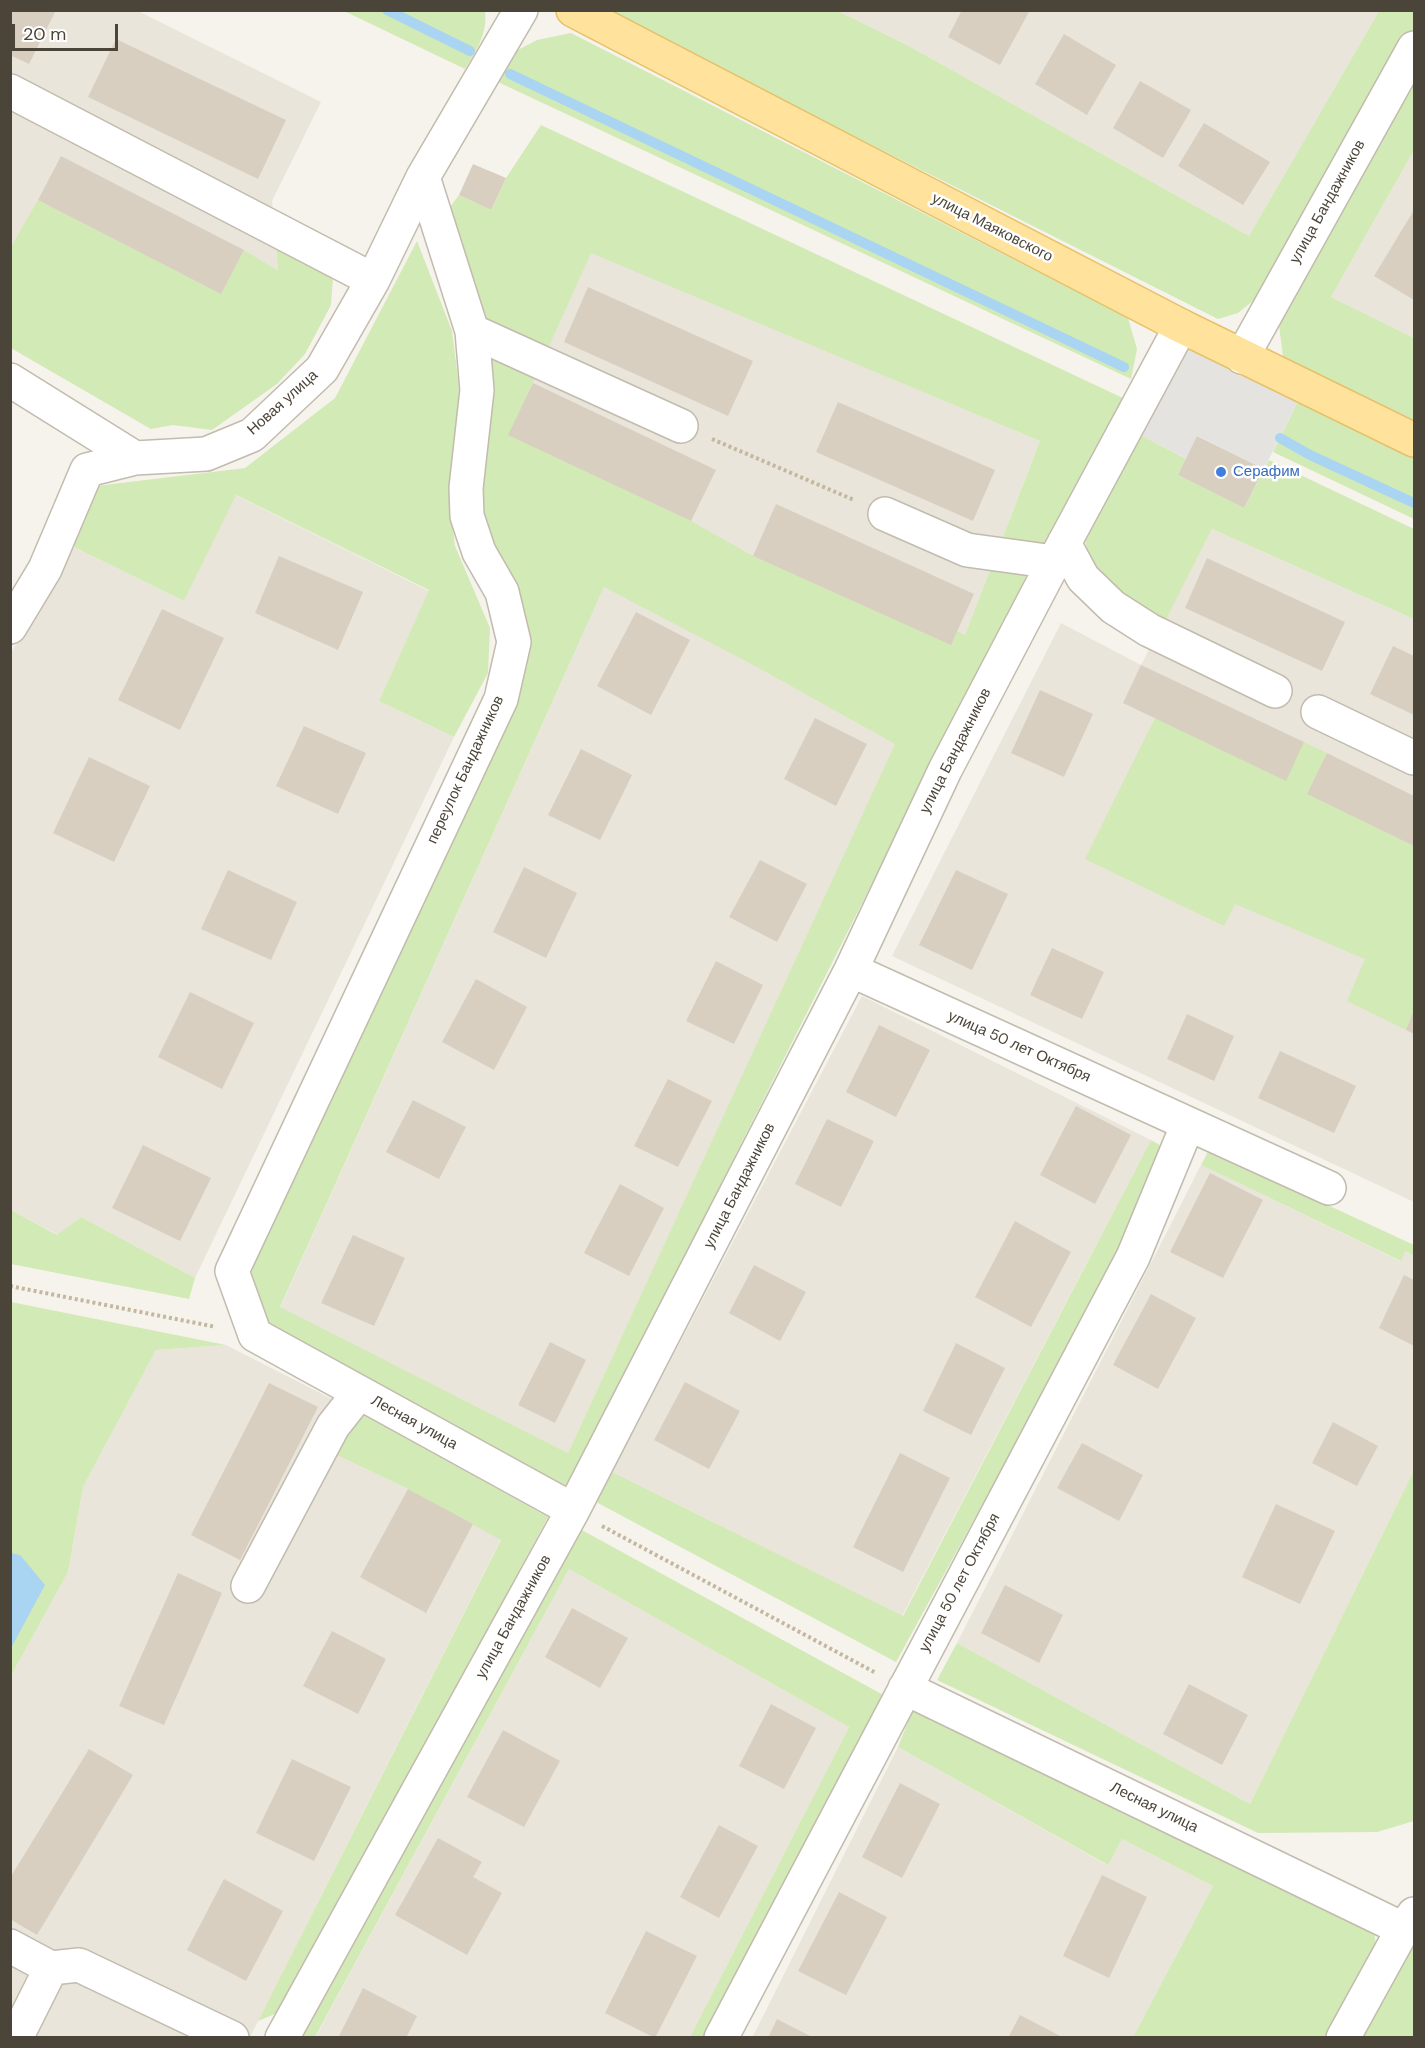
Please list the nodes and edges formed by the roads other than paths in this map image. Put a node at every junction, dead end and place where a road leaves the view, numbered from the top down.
1 (521, 10) edge
2 (573, 10) edge
3 (1414, 48) edge
4 (10, 91) edge
5 (423, 177) junction
6 (373, 280) junction
7 (1181, 326) junction
8 (472, 331) junction
9 (1242, 357) junction
10 (10, 380) edge
11 (681, 426) road end
12 (1414, 440) edge
13 (135, 458) junction
14 (885, 514) road end
15 (1059, 553) junction
16 (10, 627) edge
17 (1275, 691) dead end
18 (1318, 712) dead end
19 (1414, 758) edge
20 (851, 970) junction
21 (1188, 1124) junction
22 (1329, 1188) dead end
23 (255, 1335) joint
24 (359, 1393) junction
25 (573, 1510) junction
26 (248, 1586) dead end
27 (905, 1688) junction
28 (1409, 1921) edge
29 (10, 1946) edge
30 (51, 1968) junction
31 (16, 2037) edge
32 (232, 2037) edge
33 (282, 2037) edge
34 (721, 2037) edge
35 (1343, 2037) edge

1 - 5 street, Новая улица
2 - 7 main road, улица Маяковского
3 - 9 street, улица Бандажников
4 - 6 street
5 - 6 street, Новая улица
5 - 8 street, переулок Бандажников
6 - 13 street, Новая улица
7 - 9 main road, улица Маяковского
7 - 15 street, улица Бандажников
8 - 11 street
8 - 23 street, переулок Бандажников
9 - 12 main road, улица Маяковского
10 - 13 street
13 - 16 street, Новая улица
14 - 15 street
15 - 17 street
15 - 20 street, улица Бандажников
18 - 19 street
20 - 21 street, улица 50 лет Октября
20 - 25 street, улица Бандажников
21 - 22 street, улица 50 лет Октября
21 - 27 street, улица 50 лет Октября
23 - 24 street, Лесная улица
24 - 25 street, Лесная улица
24 - 26 street
25 - 33 street, улица Бандажников
27 - 28 street, Лесная улица
27 - 34 street, улица 50 лет Октября
28 - 35 street
29 - 30 street
30 - 31 street
30 - 32 street

